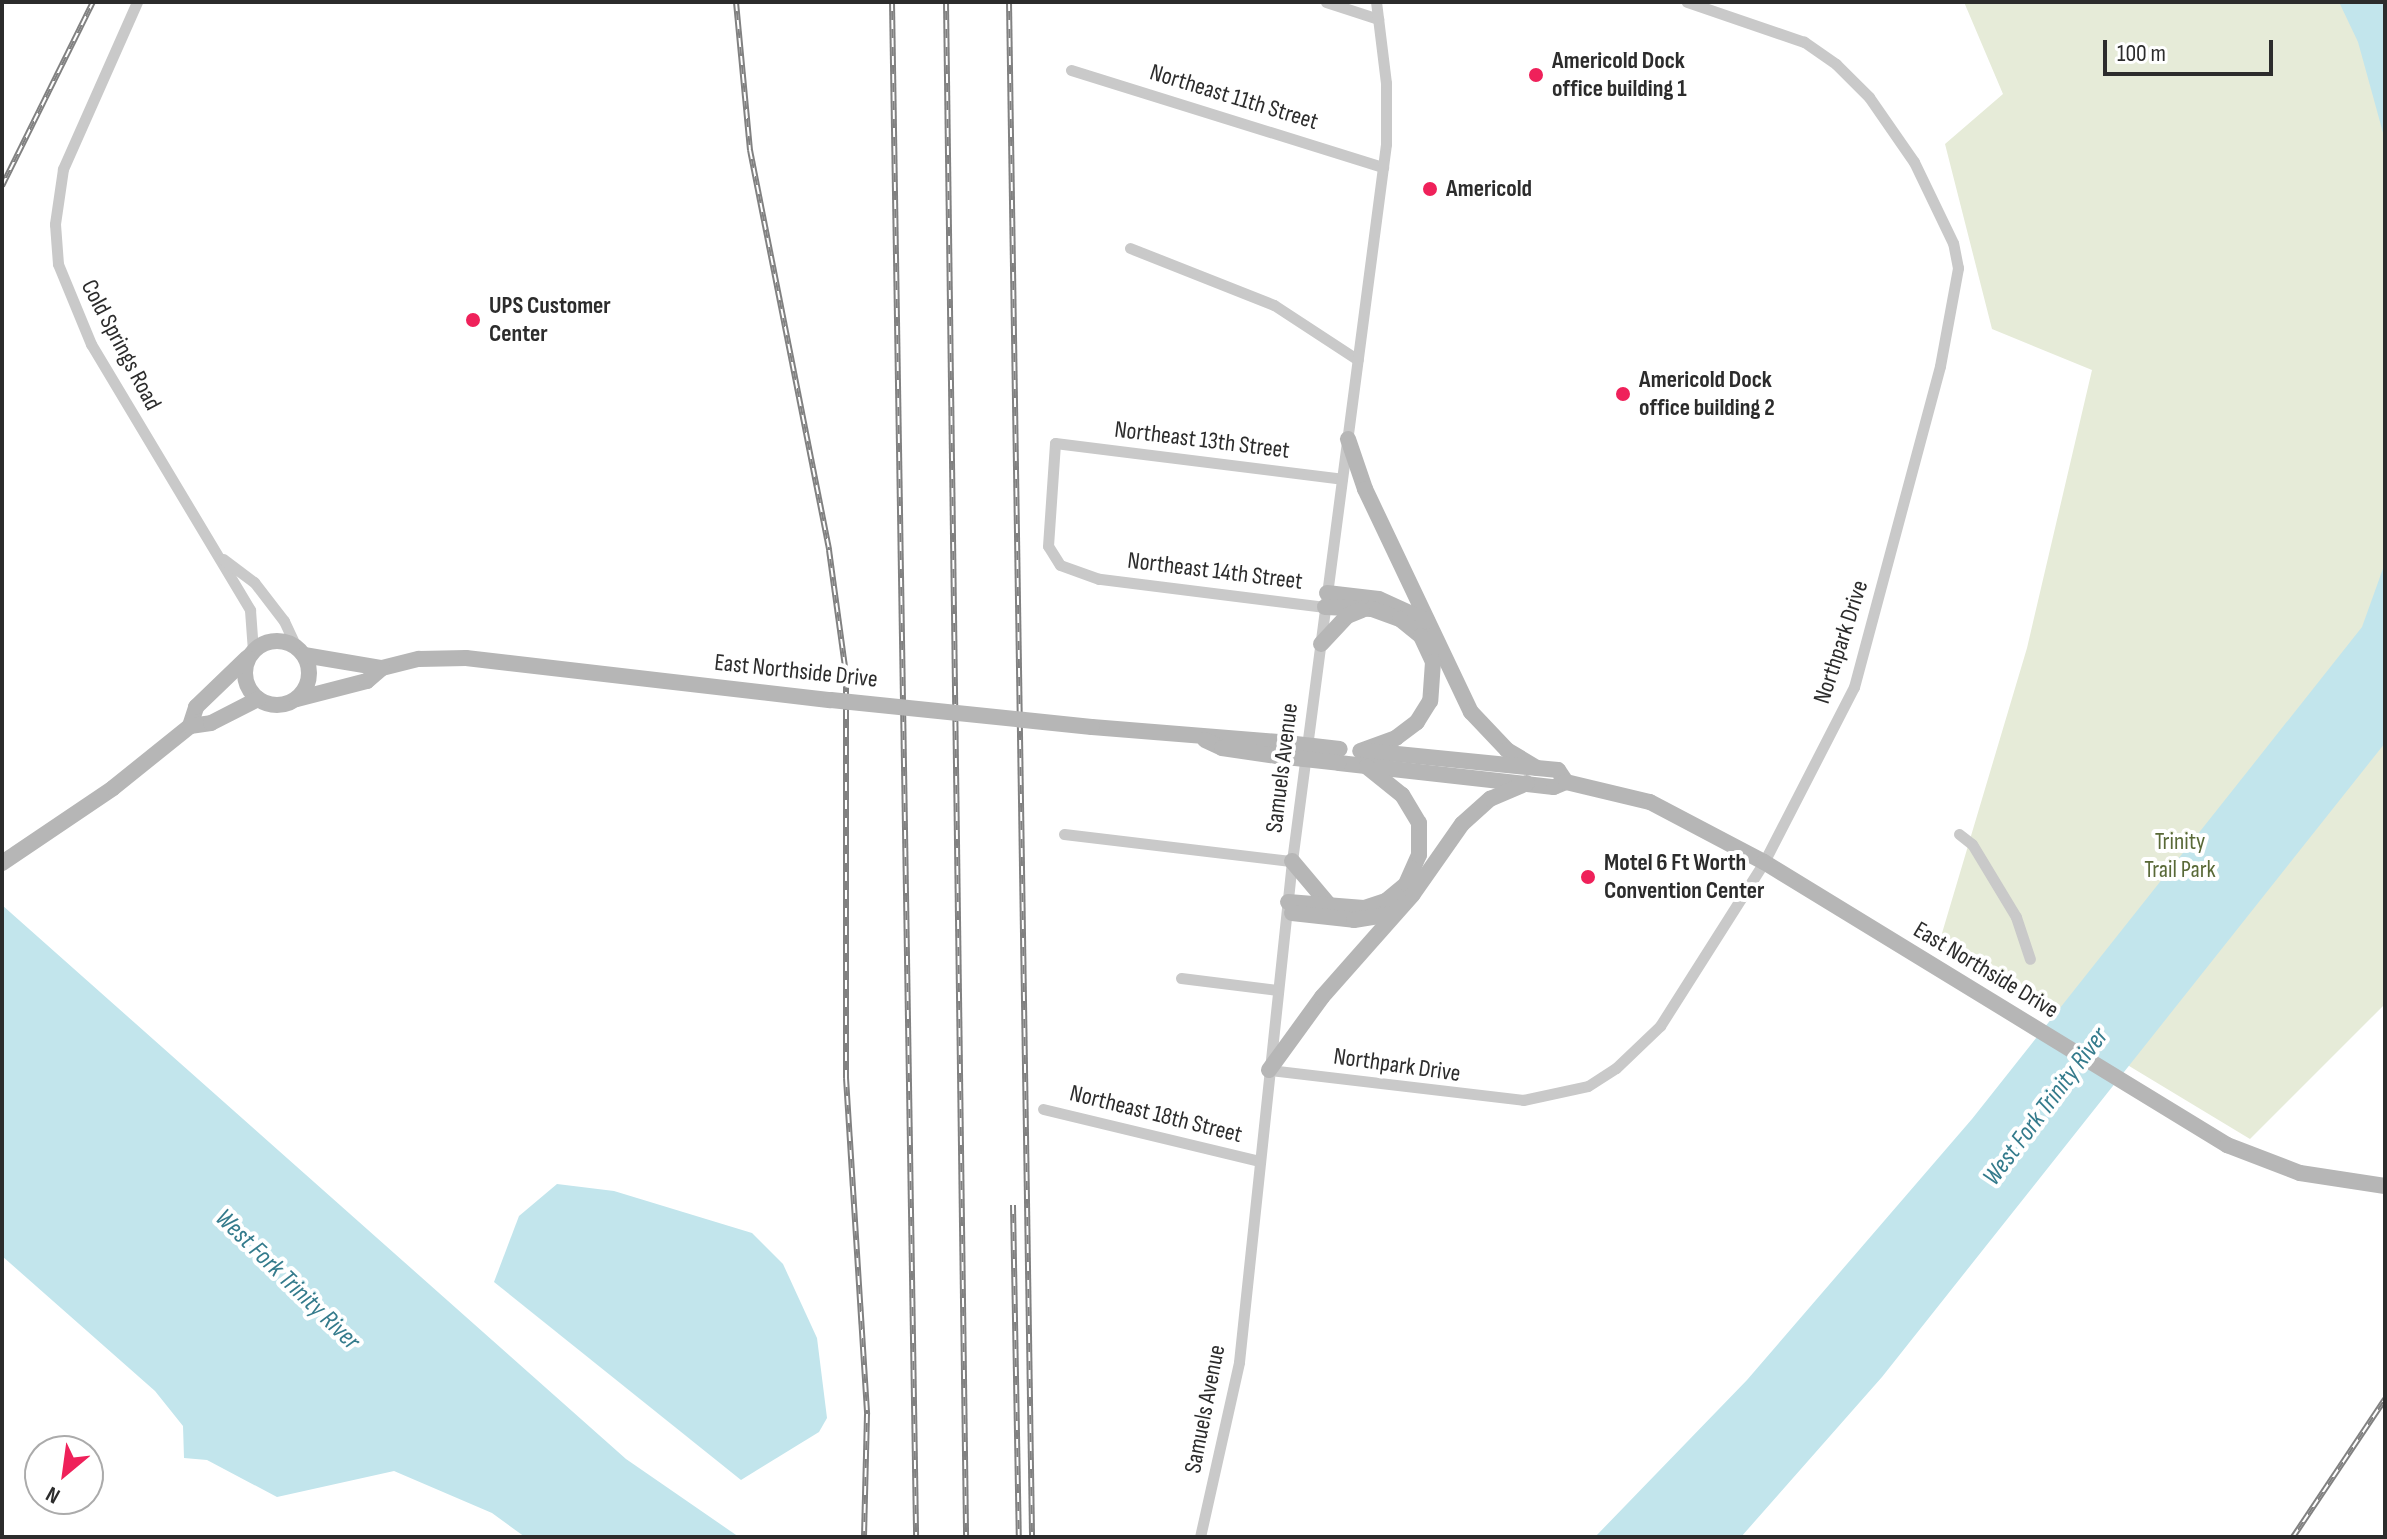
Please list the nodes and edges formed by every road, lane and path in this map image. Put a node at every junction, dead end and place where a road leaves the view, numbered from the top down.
1 (137, 2) edge
2 (1326, 2) edge
3 (1376, 2) edge
4 (1687, 2) edge
5 (1378, 19) junction
6 (1071, 70) dead end
7 (1383, 167) junction
8 (1130, 248) dead end
9 (1358, 360) junction
10 (1348, 439) junction
11 (1055, 443) joint
12 (1342, 479) junction
13 (222, 558) junction
14 (1326, 600) junction
15 (1364, 609) junction
16 (1427, 621) junction
17 (1321, 644) junction
18 (300, 651) junction
19 (251, 654) junction
20 (382, 668) junction
21 (258, 699) junction
22 (297, 699) junction
23 (190, 726) junction
24 (1362, 758) junction
25 (1533, 775) junction
26 (1064, 834) dead end
27 (1959, 834) dead end
28 (1292, 861) junction
29 (1764, 862) junction
30 (2, 863) edge
31 (1287, 907) junction
32 (1332, 907) junction
33 (1393, 914) junction
34 (2030, 959) dead end
35 (1181, 978) dead end
36 (1277, 990) junction
37 (1269, 1070) junction
38 (1043, 1109) dead end
39 (1260, 1161) junction
40 (2385, 1186) edge
41 (1200, 1537) edge

1 - 13 street, Cold Springs Road
2 - 5 street
3 - 5 street, Samuels Avenue
4 - 29 street, Northpark Drive
5 - 7 street, Samuels Avenue
6 - 7 street, Northeast 11th Street
7 - 9 street, Samuels Avenue
8 - 9 street
9 - 10 street, Samuels Avenue
10 - 12 street, Samuels Avenue
10 - 16 street
11 - 12 street, Northeast 13th Street
11 - 14 street, Northeast 14th Street
12 - 14 street, Samuels Avenue
13 - 18 street, Cold Springs Road
13 - 19 street, Cold Springs Road
14 - 15 street
14 - 16 street
14 - 17 street, Samuels Avenue
15 - 17 street
15 - 24 street
16 - 25 street
17 - 28 street, Samuels Avenue
18 - 19 street
18 - 20 street, East Northside Drive
18 - 22 street
19 - 21 street
19 - 23 street
20 - 22 street, East Northside Drive
20 - 24 street, East Northside Drive, bridge
21 - 22 street
21 - 23 street
23 - 30 street
24 - 25 street, East Northside Drive
24 - 32 street
25 - 29 street, East Northside Drive
25 - 33 street
26 - 28 street
27 - 34 street
28 - 31 street, Samuels Avenue
28 - 32 street
29 - 37 street, Northpark Drive
29 - 40 street, East Northside Drive
31 - 32 street
31 - 33 street
31 - 36 street, Samuels Avenue
33 - 37 street
35 - 36 street
36 - 37 street, Samuels Avenue
37 - 39 street, Samuels Avenue
38 - 39 street, Northeast 18th Street
39 - 41 street, Samuels Avenue

